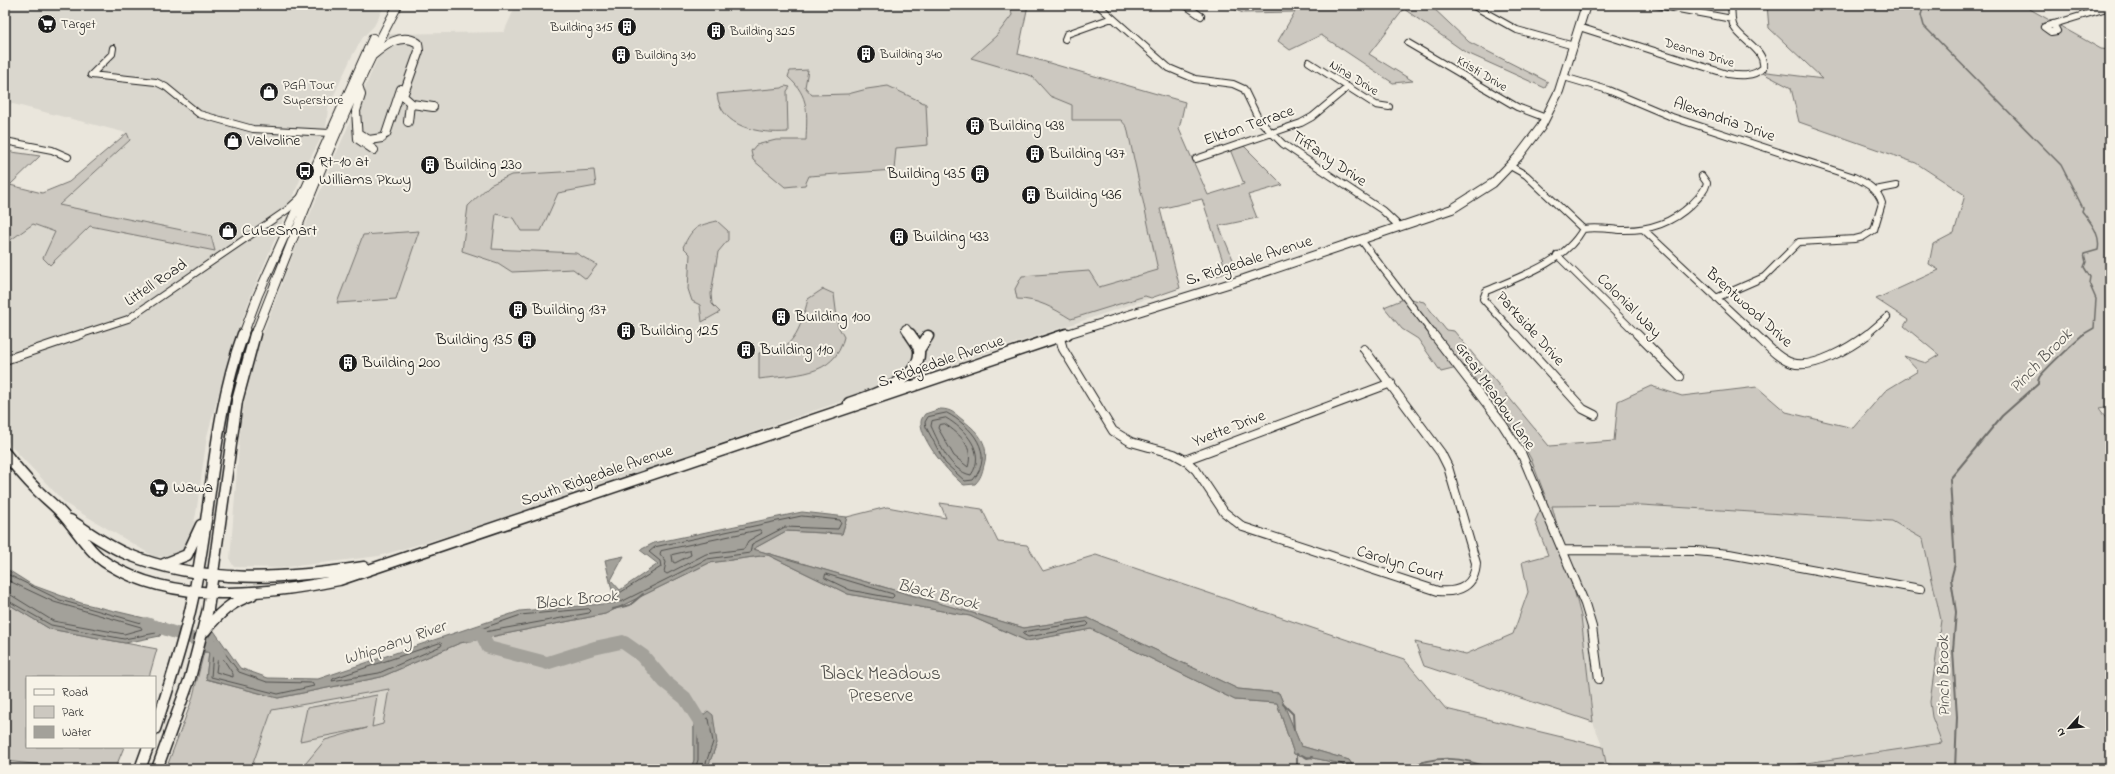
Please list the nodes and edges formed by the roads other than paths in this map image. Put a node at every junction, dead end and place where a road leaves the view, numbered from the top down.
1 (392, 5) edge
2 (398, 5) edge
3 (1098, 5) edge
4 (1186, 5) edge
5 (1472, 5) edge
6 (1586, 5) edge
7 (1657, 5) edge
8 (1731, 5) edge
9 (2110, 7) edge
10 (1201, 16) dead end
11 (1112, 18) junction
12 (1732, 19) junction
13 (2053, 24) dead end
14 (1579, 27) junction
15 (1065, 39) dead end
16 (1408, 43) dead end
17 (1574, 46) junction
18 (113, 48) dead end
19 (371, 56) junction
20 (1309, 62) dead end
21 (1564, 77) junction
22 (408, 79) junction
23 (358, 85) junction
24 (1348, 87) junction
25 (410, 104) junction
26 (433, 107) dead end
27 (1389, 107) dead end
28 (1546, 118) junction
29 (408, 122) dead end
30 (356, 132) junction
31 (330, 133) junction
32 (1272, 133) junction
33 (5, 141) edge
34 (374, 150) dead end
35 (68, 156) dead end
36 (1196, 159) dead end
37 (1510, 166) junction
38 (1702, 176) dead end
39 (1896, 186) dead end
40 (1875, 190) junction
41 (303, 194) junction
42 (1400, 227) junction
43 (1583, 229) junction
44 (1643, 229) junction
45 (1361, 240) junction
46 (1557, 256) junction
47 (1716, 298) junction
48 (1887, 317) dead end
49 (906, 329) dead end
50 (928, 336) dead end
51 (1060, 338) junction
52 (1364, 349) dead end
53 (919, 350) junction
54 (5, 360) edge
55 (1680, 377) dead end
56 (1391, 383) junction
57 (1595, 415) dead end
58 (815, 421) junction
59 (5, 453) edge
60 (1185, 460) junction
61 (65, 517) junction
62 (206, 517) junction
63 (1562, 550) junction
64 (390, 562) junction
65 (158, 565) junction
66 (198, 573) junction
67 (214, 575) junction
68 (1920, 589) dead end
69 (194, 590) junction
70 (212, 591) junction
71 (260, 592) junction
72 (212, 612) junction
73 (1599, 679) dead end
74 (156, 726) edge
75 (148, 748) edge
76 (140, 769) edge
77 (156, 769) edge

1 - 31 main road
2 - 19 main road
3 - 11 street, Tiffany Drive
4 - 10 street
5 - 17 street
6 - 14 main road, S. Ridgedale Avenue
7 - 12 street
8 - 12 street, Deanna Drive
9 - 13 street
11 - 15 street
11 - 32 street, Tiffany Drive
12 - 14 street, Deanna Drive
14 - 17 main road, S. Ridgedale Avenue
16 - 28 street, Kristi Drive
17 - 21 main road, S. Ridgedale Avenue
18 - 31 street
19 - 22 main road
19 - 23 main road
20 - 24 street, Nina Drive
21 - 28 main road, S. Ridgedale Avenue
21 - 40 street, Alexandria Drive
22 - 25 main road
22 - 30 main road
23 - 30 main road
23 - 67 main road
24 - 27 street, Nina Drive
24 - 32 street, Elkton Terrace
25 - 26 main road
25 - 29 main road
28 - 37 main road, S. Ridgedale Avenue
30 - 34 main road
31 - 41 main road
32 - 36 street, Elkton Terrace
32 - 42 street, Tiffany Drive
33 - 35 street
37 - 42 main road, S. Ridgedale Avenue
37 - 43 street
38 - 44 street
39 - 40 street
40 - 47 street
41 - 54 street, Littell Road
41 - 62 main road
42 - 45 main road, S. Ridgedale Avenue
43 - 44 street
43 - 46 street, Parkside Drive
44 - 47 street, Brentwood Drive
45 - 51 main road, S. Ridgedale Avenue
45 - 63 street, Great Meadow Lane
46 - 55 street, Colonial Way
46 - 57 street, Parkside Drive
47 - 48 street, Brentwood Drive
49 - 53 main road
50 - 53 main road
51 - 58 main road, S. Ridgedale Avenue
51 - 60 street, Yvette Drive
52 - 56 street, Carolyn Court
53 - 58 main road
56 - 60 street, Yvette Drive
56 - 60 street, Carolyn Court
58 - 64 main road, South Ridgedale Avenue
59 - 61 main road
61 - 65 main road, South Ridgedale Avenue
61 - 69 main road, South Ridgedale Avenue
62 - 65 main road
62 - 66 main road
63 - 68 street
63 - 73 street, Great Meadow Lane
64 - 67 main road, South Ridgedale Avenue
64 - 71 main road, South Ridgedale Avenue
65 - 66 main road, South Ridgedale Avenue
66 - 67 main road, South Ridgedale Avenue
66 - 69 main road
67 - 70 main road
69 - 70 main road, South Ridgedale Avenue
69 - 74 main road
70 - 71 main road, South Ridgedale Avenue
70 - 72 main road
71 - 72 main road
72 - 77 main road
75 - 76 main road

